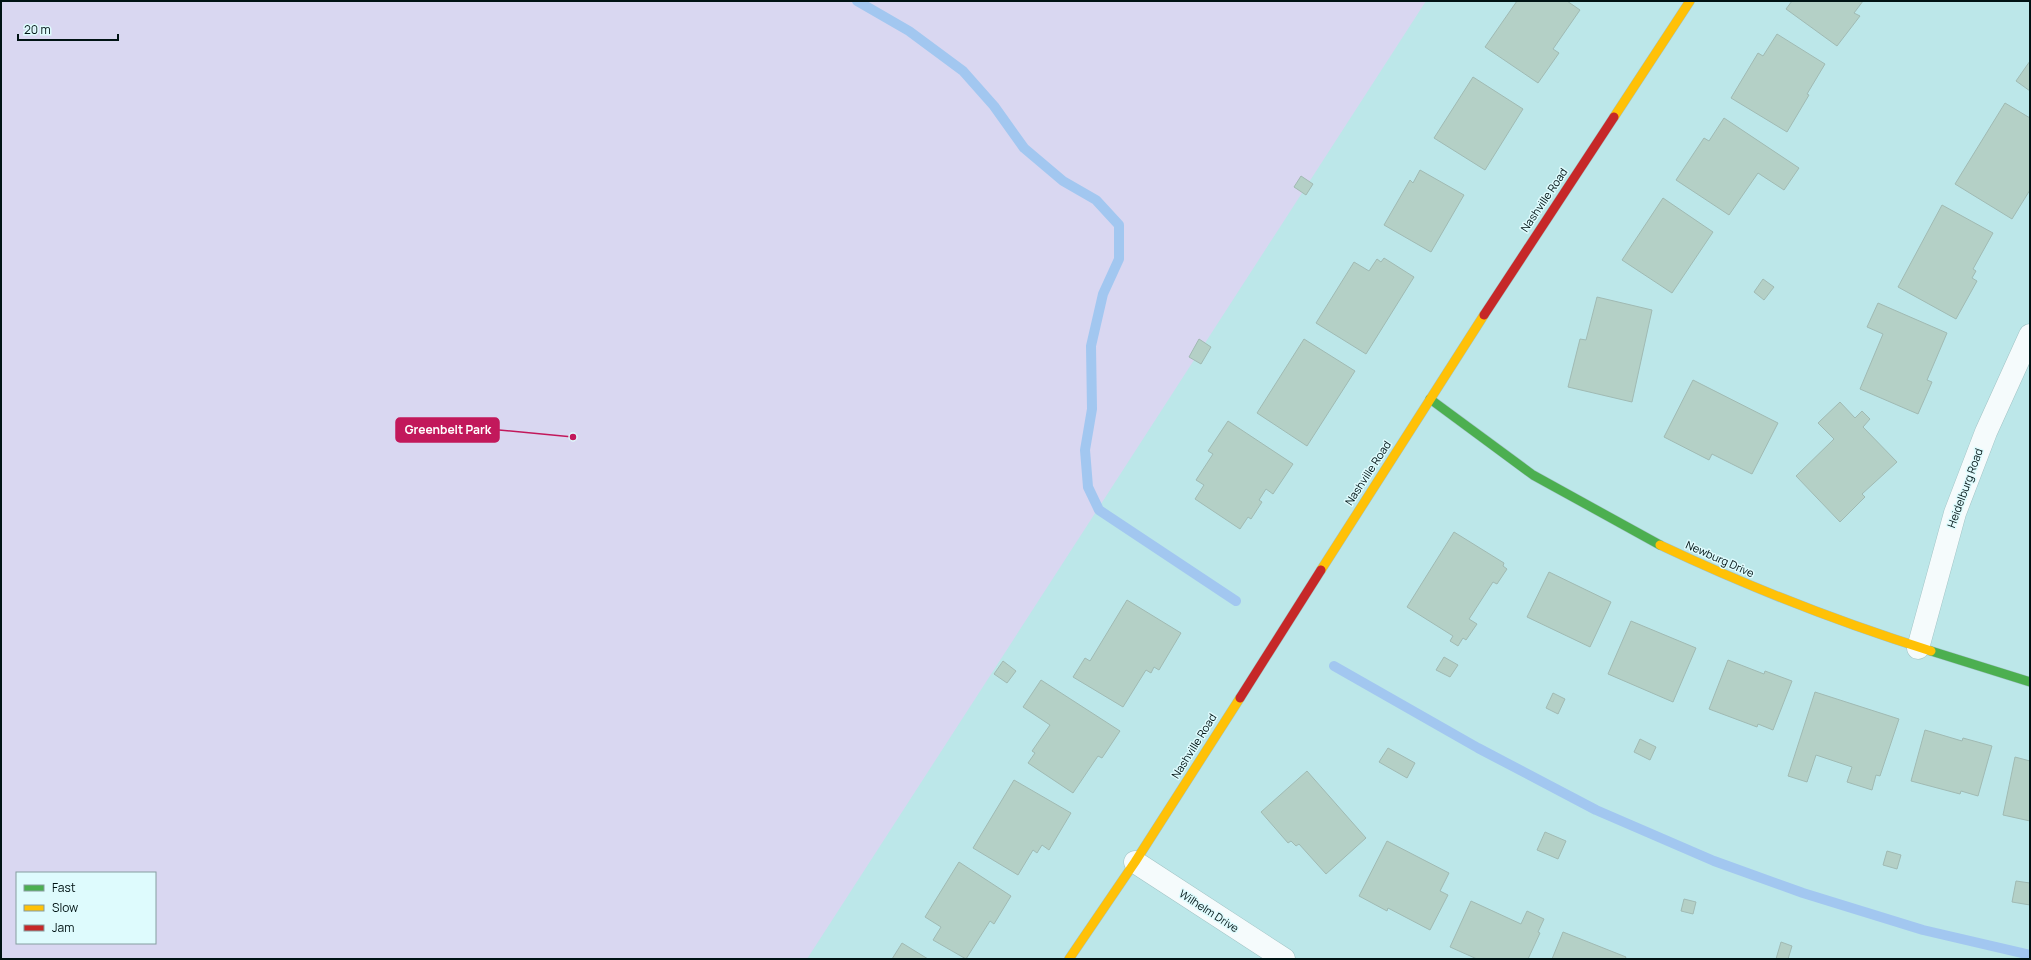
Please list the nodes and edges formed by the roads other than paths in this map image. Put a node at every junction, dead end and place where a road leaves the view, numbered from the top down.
1 (1690, 1) edge
2 (2030, 335) edge
3 (1430, 399) junction
4 (1918, 648) junction
5 (2030, 682) edge
6 (1135, 862) junction
7 (1069, 959) edge
8 (1284, 959) edge

1 - 3 street, Nashville Road
2 - 4 street, Heidelburg Road
3 - 4 street, Newburg Drive
3 - 6 street, Nashville Road
4 - 5 street, Newburg Drive
6 - 7 street, Nashville Road
6 - 8 street, Wilhelm Drive

